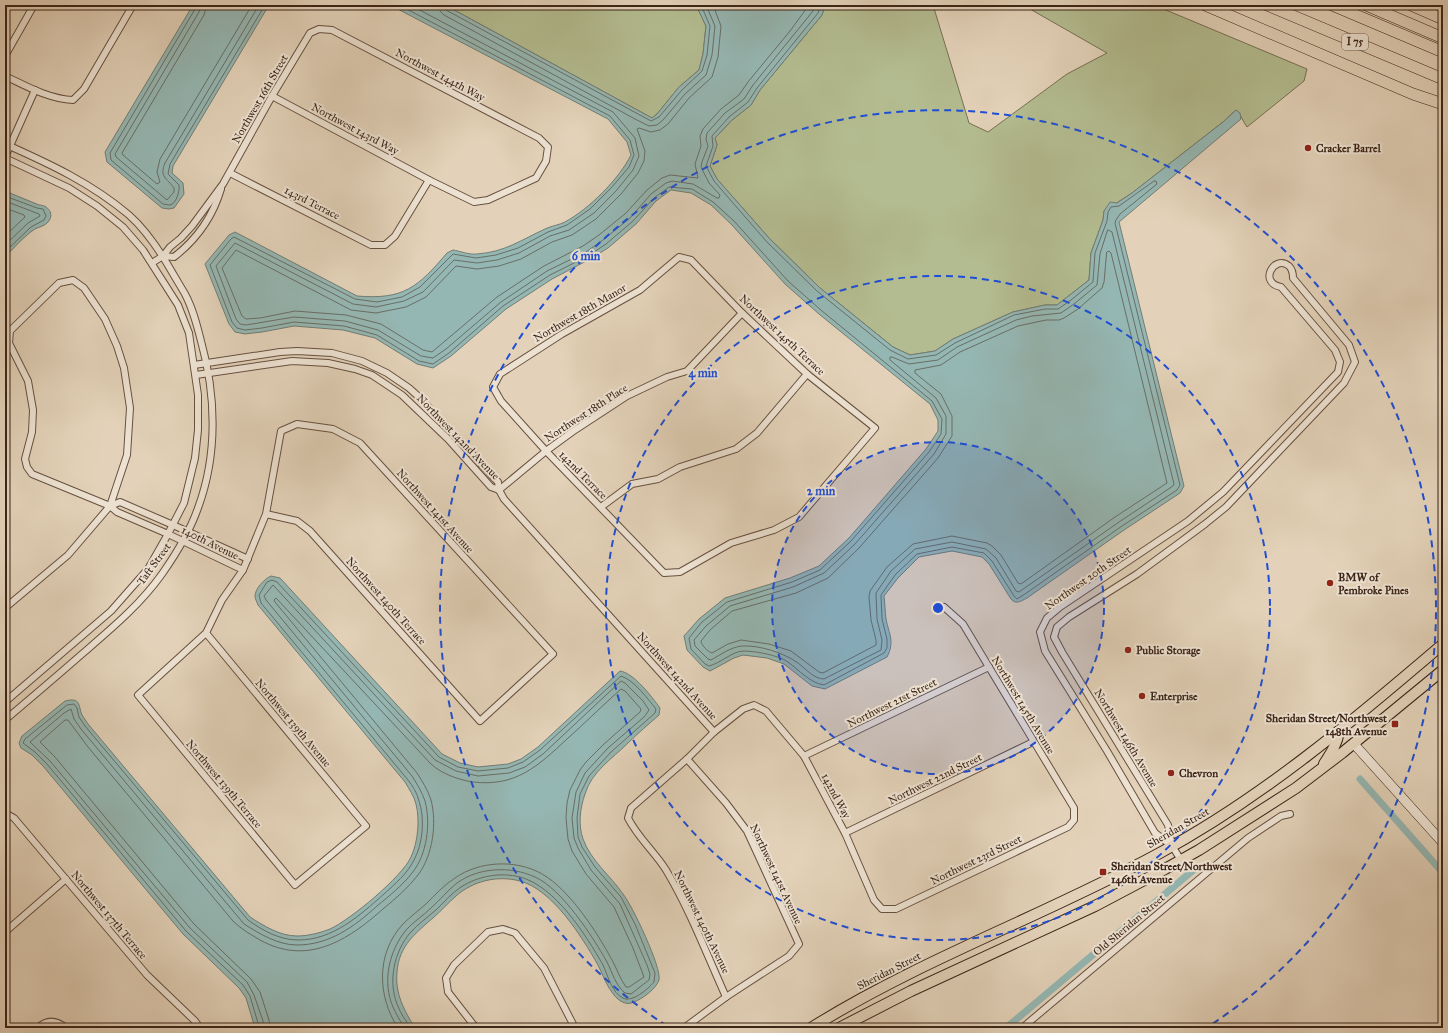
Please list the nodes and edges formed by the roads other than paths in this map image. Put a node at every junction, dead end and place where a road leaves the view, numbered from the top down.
1 (34, 5) edge
2 (133, 5) edge
3 (1205, 5) edge
4 (1267, 5) edge
5 (1332, 5) edge
6 (1366, 5) edge
7 (1411, 5) edge
8 (1443, 19) edge
9 (319, 29) joint
10 (1443, 38) edge
11 (1443, 52) edge
12 (5, 56) edge
13 (5, 76) edge
14 (1443, 79) edge
15 (35, 90) junction
16 (1413, 94) junction
17 (272, 96) junction
18 (1443, 104) edge
19 (1443, 110) edge
20 (8, 145) edge
21 (548, 147) joint
22 (5, 157) edge
23 (230, 173) junction
24 (429, 180) junction
25 (223, 184) junction
26 (163, 256) junction
27 (679, 257) joint
28 (152, 263) junction
29 (742, 313) junction
30 (207, 363) junction
31 (194, 365) junction
32 (209, 373) junction
33 (807, 374) junction
34 (196, 375) junction
35 (493, 387) joint
36 (546, 451) junction
37 (499, 490) junction
38 (110, 506) junction
39 (601, 507) junction
40 (266, 514) junction
41 (173, 525) junction
42 (187, 531) junction
43 (168, 534) junction
44 (183, 541) junction
45 (248, 559) junction
46 (243, 570) junction
47 (664, 572) joint
48 (944, 607) dead end
49 (5, 608) edge
50 (1057, 627) joint
51 (206, 633) junction
52 (1443, 644) edge
53 (989, 668) junction
54 (1443, 670) edge
55 (5, 702) edge
56 (5, 720) edge
57 (480, 721) joint
58 (714, 732) junction
59 (1338, 736) junction
60 (1034, 742) junction
61 (1354, 744) junction
62 (804, 756) junction
63 (687, 759) junction
64 (1319, 771) junction
65 (5, 813) edge
66 (1290, 814) dead end
67 (1074, 820) joint
68 (845, 833) junction
69 (1443, 843) edge
70 (1172, 846) junction
71 (1181, 860) junction
72 (66, 879) junction
73 (295, 885) joint
74 (882, 909) joint
75 (5, 932) edge
76 (726, 997) junction
77 (38, 1028) edge
78 (66, 1028) edge
79 (200, 1028) edge
80 (476, 1028) edge
81 (575, 1028) edge
82 (684, 1028) edge
83 (811, 1028) edge
84 (839, 1028) edge
85 (1022, 1028) edge

1 - 12 street
2 - 15 street
3 - 16 highway
4 - 14 highway, I 75
5 - 11 highway
6 - 10 highway
7 - 8 highway
9 - 17 street, Northwest 16th Street
9 - 21 street, Northwest 144th Way
13 - 15 street
15 - 20 street
16 - 18 highway
16 - 19 highway
17 - 23 street, Northwest 16th Street
17 - 24 street, Northwest 143rd Way
20 - 22 street
20 - 26 street
21 - 24 street, Northwest 143rd Way
22 - 28 street
23 - 24 street, 143rd Terrace
23 - 25 street, Northwest 16th Street
25 - 26 street, Northwest 16th Street
25 - 26 street, Northwest 16th Street
26 - 28 street, Northwest 16th Street
26 - 30 street
27 - 29 street, Northwest 145th Terrace
27 - 35 street, Northwest 18th Manor
28 - 31 street
29 - 33 street, Northwest 145th Terrace
29 - 36 street, Northwest 18th Place
30 - 31 street, Northwest 142nd Avenue
30 - 32 street, Taft Street
30 - 37 street, Northwest 142nd Avenue
31 - 34 street, Taft Street
32 - 34 street, Northwest 142nd Avenue
32 - 37 street, Northwest 142nd Avenue
32 - 42 street, Taft Street
33 - 39 street
33 - 47 street, Northwest 145th Terrace
34 - 41 street, Taft Street
35 - 36 street, 142nd Terrace
36 - 37 street, Northwest 18th Place
36 - 39 street, 142nd Terrace
37 - 58 street, Northwest 142nd Avenue
38 - 38 street
38 - 41 street
38 - 43 street
38 - 49 street
39 - 47 street, 142nd Terrace
40 - 45 street
40 - 57 street, Northwest 140th Terrace
40 - 57 street, Northwest 141st Avenue
41 - 42 street, 140th Avenue
41 - 43 street, Taft Street
42 - 44 street, Taft Street
42 - 45 street, 140th Avenue
43 - 44 street, 140th Avenue
43 - 55 street, Taft Street
44 - 46 street, 140th Avenue
44 - 56 street, Taft Street
45 - 46 street
46 - 51 street
48 - 53 street, Northwest 145th Avenue
50 - 70 street, Northwest 146th Avenue
50 - 70 street, Northwest 20th Street
51 - 73 street, Northwest 139th Terrace
51 - 73 street, Northwest 139th Avenue
52 - 59 main road, Sheridan Street
53 - 60 street, Northwest 145th Avenue
53 - 62 street, Northwest 21st Street
54 - 61 main road
58 - 62 street, 142nd Way
58 - 63 street
59 - 61 main road
59 - 64 main road
59 - 70 main road, Sheridan Street
60 - 67 street, Northwest 145th Avenue
60 - 68 street, Northwest 22nd Street
61 - 64 main road
61 - 69 street
62 - 68 street, 142nd Way
63 - 76 street, Northwest 140th Avenue
63 - 76 street, Northwest 141st Avenue
64 - 71 main road
65 - 72 street, Northwest 137th Terrace
66 - 85 street, Old Sheridan Street
67 - 74 street, Northwest 23rd Street
68 - 74 street, 142nd Way
70 - 71 street, Northwest 146th Avenue
70 - 83 main road, Sheridan Street
71 - 84 main road
72 - 75 street
72 - 79 street, Northwest 137th Terrace
76 - 82 street
77 - 78 street
80 - 81 street

